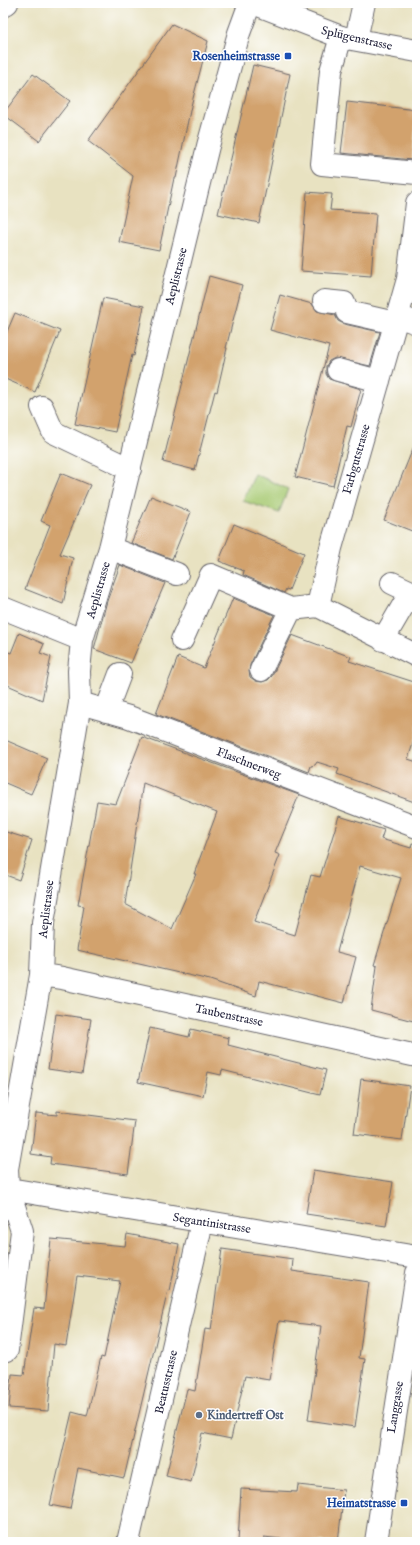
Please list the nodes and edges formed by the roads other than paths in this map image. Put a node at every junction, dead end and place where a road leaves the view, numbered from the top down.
1 (8, 3) edge
2 (250, 3) edge
3 (253, 3) edge
4 (364, 3) edge
5 (3, 6) edge
6 (348, 38) junction
7 (417, 51) edge
8 (417, 173) edge
9 (417, 203) edge
10 (324, 300) dead end
11 (403, 321) edge
12 (338, 370) dead end
13 (378, 381) junction
14 (42, 406) dead end
15 (130, 469) junction
16 (110, 548) junction
17 (177, 574) dead end
18 (407, 587) edge
19 (318, 606) junction
20 (3, 608) edge
21 (291, 609) junction
22 (82, 640) junction
23 (182, 640) dead end
24 (383, 640) junction
25 (417, 656) edge
26 (261, 670) dead end
27 (120, 674) dead end
28 (80, 703) junction
29 (106, 710) junction
30 (417, 827) edge
31 (41, 975) junction
32 (417, 1056) edge
33 (5, 1188) edge
34 (202, 1222) junction
35 (417, 1257) edge
36 (417, 1273) edge
37 (7, 1350) dead end
38 (128, 1542) edge
39 (376, 1542) edge

1 - 5 street
2 - 15 street, Aeplistrasse
3 - 6 street, Splügenstrasse
4 - 6 street
6 - 7 street, Splügenstrasse
6 - 8 street
9 - 11 street, Farbgutstrasse
10 - 11 street
11 - 13 street, Farbgutstrasse
12 - 13 street
13 - 19 street, Farbgutstrasse
14 - 15 street
15 - 16 street, Aeplistrasse
16 - 17 street
16 - 22 street, Aeplistrasse
18 - 24 street
19 - 21 street
19 - 24 street
20 - 22 street
21 - 23 street
21 - 26 street
22 - 28 street, Aeplistrasse
24 - 25 street
27 - 29 street
28 - 29 street, Flaschnerweg
28 - 31 street, Aeplistrasse
29 - 30 street, Flaschnerweg
31 - 32 street, Taubenstrasse
31 - 33 street, Aeplistrasse
33 - 34 street, Segantinistrasse
33 - 37 street
34 - 35 street, Segantinistrasse
34 - 38 street, Beatusstrasse
36 - 39 street, Langgasse

